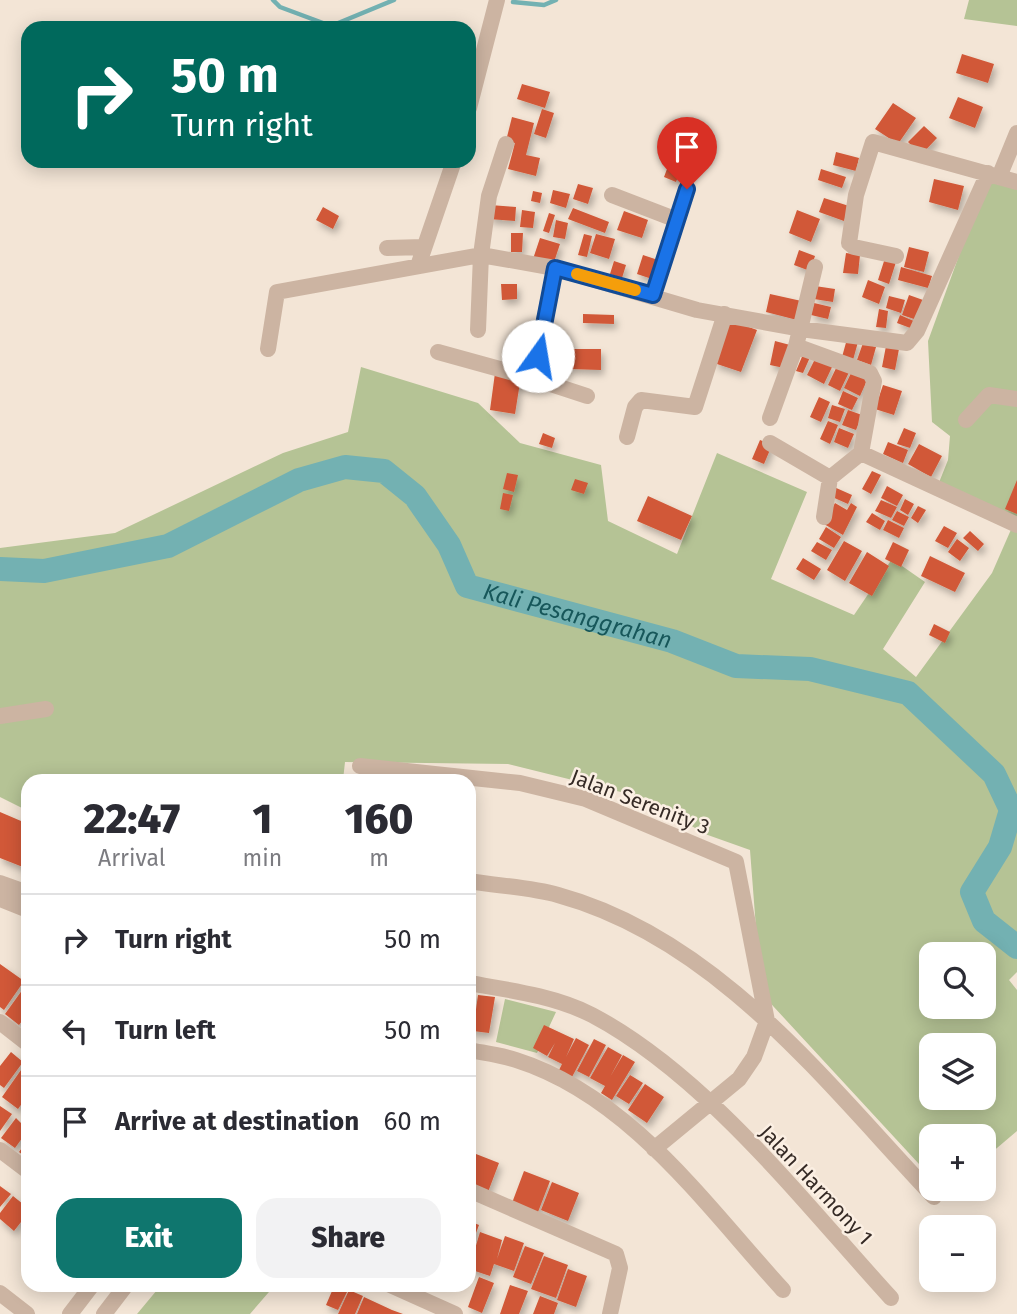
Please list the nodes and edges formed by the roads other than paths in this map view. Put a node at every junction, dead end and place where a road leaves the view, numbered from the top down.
1 (498, 0) edge
2 (476, 82) edge
3 (1017, 133) edge
4 (506, 144) dead end
5 (452, 168) edge
6 (994, 175) junction
7 (1017, 183) edge
8 (687, 189) dead end
9 (612, 195) dead end
10 (677, 220) junction
11 (424, 247) junction
12 (387, 248) dead end
13 (481, 254) junction
14 (896, 256) dead end
15 (418, 265) junction
16 (815, 267) dead end
17 (555, 268) junction
18 (653, 295) junction
19 (725, 314) junction
20 (801, 329) junction
21 (478, 330) dead end
22 (796, 346) junction
23 (268, 349) dead end
24 (438, 352) dead end
25 (532, 378) junction
26 (587, 396) dead end
27 (1017, 399) edge
28 (770, 418) dead end
29 (965, 420) dead end
30 (627, 437) dead end
31 (770, 443) dead end
32 (861, 453) junction
33 (830, 478) junction
34 (824, 517) dead end
35 (1017, 525) edge
36 (46, 709) dead end
37 (0, 716) edge
38 (359, 766) dead end
39 (435, 774) edge
40 (476, 778) edge
41 (476, 882) edge
42 (476, 984) edge
43 (767, 1021) junction
44 (0, 1022) edge
45 (21, 1038) edge
46 (476, 1051) edge
47 (709, 1100) junction
48 (654, 1149) junction
49 (0, 1150) edge
50 (21, 1166) edge
51 (919, 1181) edge
52 (476, 1193) edge
53 (783, 1290) dead end
54 (87, 1292) edge
55 (121, 1292) edge
56 (406, 1292) edge
57 (0, 1293) edge
58 (891, 1298) dead end
59 (27, 1314) edge
60 (70, 1314) edge
61 (104, 1314) edge
62 (455, 1314) edge
63 (610, 1314) edge

1 - 2 street
3 - 6 street
4 - 13 street
5 - 11 street
6 - 7 street
6 - 14 street
6 - 20 street
8 - 10 street
9 - 10 street
10 - 18 street
11 - 12 street
11 - 15 street
13 - 15 street
13 - 17 street
13 - 21 street
15 - 23 street
16 - 20 street
17 - 18 street
17 - 25 street
18 - 19 street
19 - 20 street
19 - 30 street
20 - 22 street
22 - 28 street
22 - 32 street
24 - 25 street
25 - 26 street
27 - 29 street
31 - 33 street
32 - 33 street
32 - 35 street
33 - 34 street
36 - 37 street
38 - 39 street, Jalan Serenity 3
40 - 43 street, Jalan Serenity 3
41 - 43 street
42 - 47 street, Jalan Harmony 1
43 - 47 street
43 - 51 street
44 - 45 street
46 - 48 street
47 - 48 street
47 - 58 street, Jalan Harmony 1
48 - 53 street
49 - 50 street
52 - 63 street
54 - 60 street
55 - 61 street
56 - 62 street
57 - 59 street

